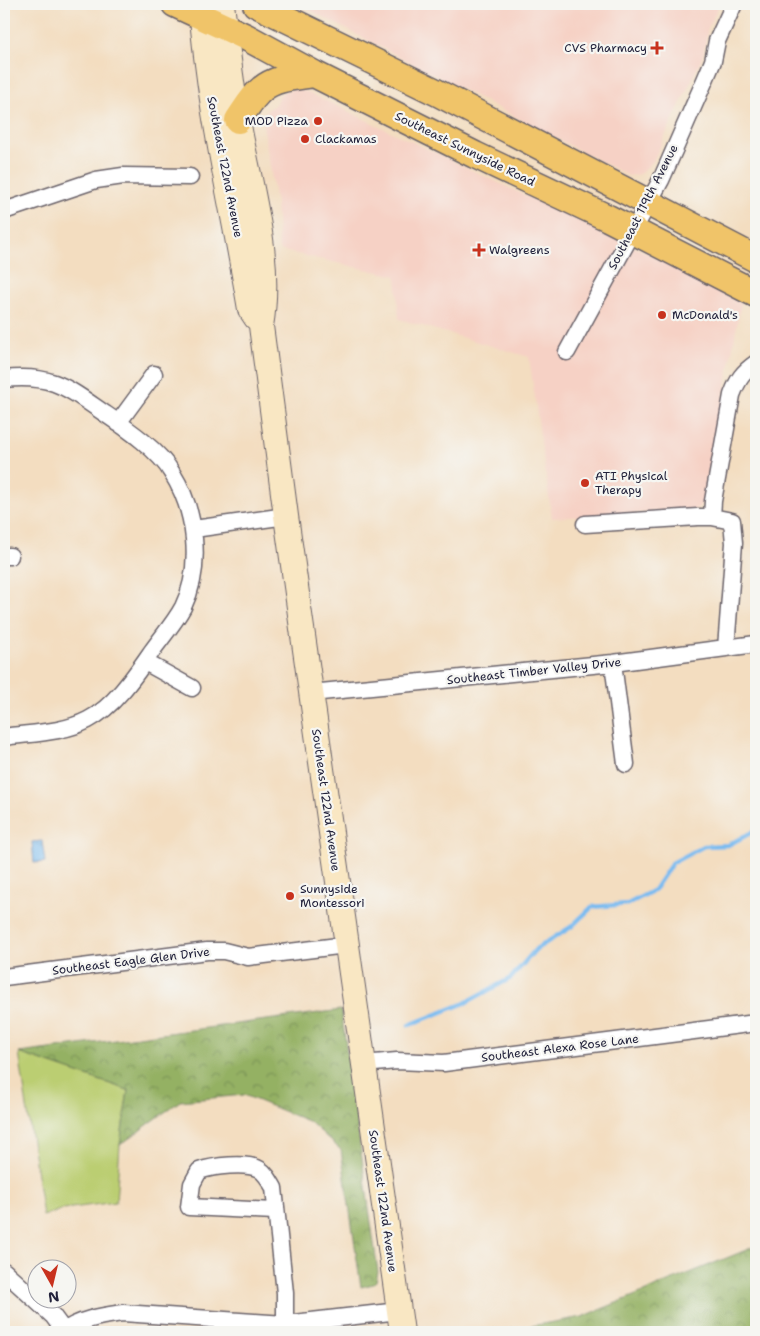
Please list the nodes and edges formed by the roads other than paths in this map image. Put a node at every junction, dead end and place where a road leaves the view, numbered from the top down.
1 (175, 4) edge
2 (256, 4) edge
3 (734, 4) edge
4 (212, 13) edge
5 (314, 74) junction
6 (238, 120) junction
7 (190, 177) dead end
8 (648, 202) junction
9 (4, 211) edge
10 (632, 230) junction
11 (756, 259) edge
12 (756, 294) edge
13 (261, 326) junction
14 (567, 352) dead end
15 (756, 363) edge
16 (154, 374) dead end
17 (4, 379) edge
18 (118, 422) junction
19 (286, 516) junction
20 (712, 517) junction
21 (585, 524) dead end
22 (194, 529) junction
23 (756, 644) edge
24 (726, 648) junction
25 (145, 662) junction
26 (613, 663) junction
27 (192, 688) dead end
28 (311, 694) junction
29 (4, 737) edge
30 (626, 764) dead end
31 (346, 945) junction
32 (4, 977) edge
33 (756, 1023) edge
34 (363, 1064) junction
35 (275, 1211) junction
36 (4, 1271) edge
37 (401, 1321) edge
38 (231, 1327) edge
39 (285, 1328) edge
40 (64, 1332) edge

1 - 4 main road, Southeast Sunnyside Road
2 - 8 main road
3 - 8 street, Southeast 119th Avenue
4 - 5 main road, Southeast Sunnyside Road
4 - 6 main road, Southeast 122nd Avenue
4 - 13 main road, Southeast 122nd Avenue
5 - 6 main road
5 - 10 main road, Southeast Sunnyside Road
6 - 13 main road, Southeast 122nd Avenue
7 - 9 street
8 - 10 street, Southeast 119th Avenue
8 - 11 main road
10 - 12 main road, Southeast Sunnyside Road
10 - 14 street, Southeast 119th Avenue
13 - 19 main road, Southeast 122nd Avenue
15 - 20 street
16 - 18 street
17 - 18 street
18 - 22 street
19 - 22 street
19 - 28 main road, Southeast 122nd Avenue
20 - 21 street
20 - 24 street
22 - 25 street
23 - 24 street, Southeast Timber Valley Drive
24 - 26 street, Southeast Timber Valley Drive
25 - 27 street
25 - 29 street
26 - 28 street, Southeast Timber Valley Drive
26 - 30 street
28 - 31 main road, Southeast 122nd Avenue
31 - 32 street, Southeast Eagle Glen Drive
31 - 34 main road, Southeast 122nd Avenue
33 - 34 street, Southeast Alexa Rose Lane
34 - 37 main road, Southeast 122nd Avenue
35 - 35 street
35 - 39 street
36 - 40 street
37 - 39 street
38 - 39 street
38 - 40 street

